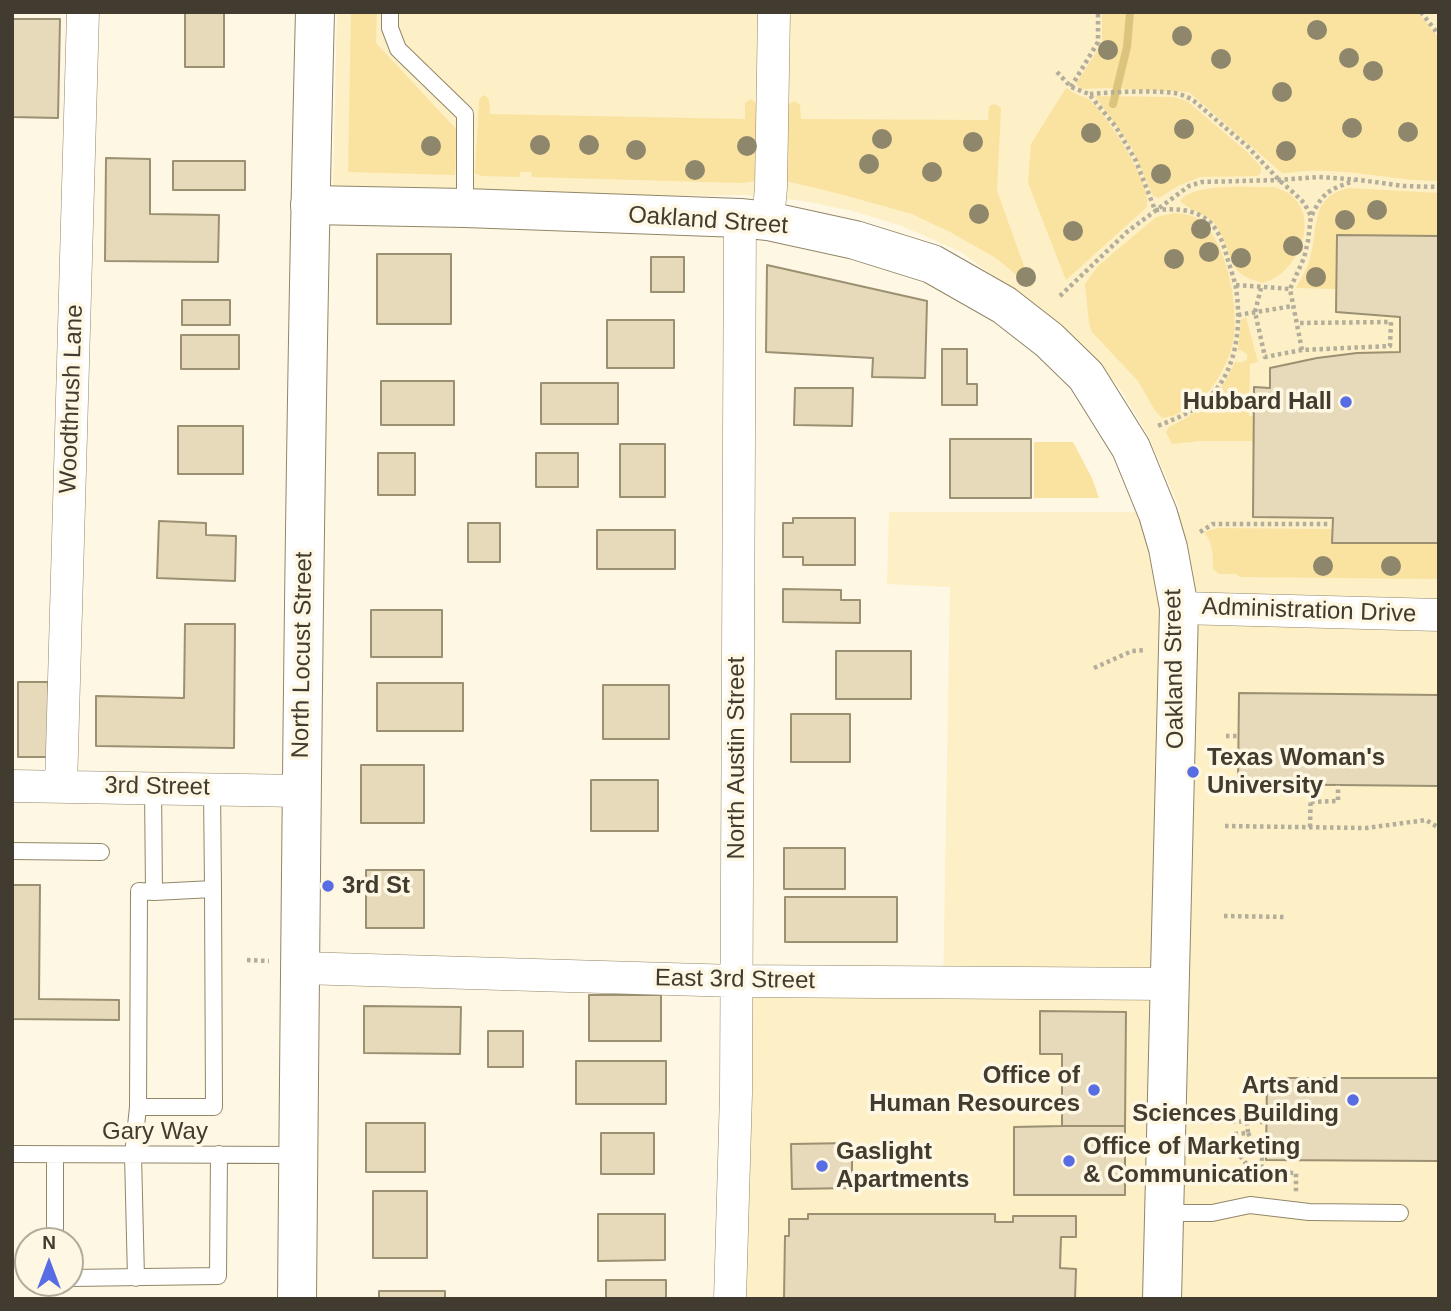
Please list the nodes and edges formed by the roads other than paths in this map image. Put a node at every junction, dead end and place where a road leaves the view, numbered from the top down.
1 (83, 12) edge
2 (314, 12) edge
3 (390, 12) edge
4 (774, 12) edge
5 (310, 205) junction
6 (465, 208) junction
7 (754, 219) junction
8 (1179, 608) junction
9 (1439, 615) edge
10 (12, 786) edge
11 (61, 786) junction
12 (153, 788) junction
13 (212, 788) junction
14 (302, 791) junction
15 (12, 851) edge
16 (101, 852) dead end
17 (213, 889) junction
18 (154, 891) junction
19 (301, 968) junction
20 (736, 981) junction
21 (1170, 984) junction
22 (138, 1107) junction
23 (12, 1154) edge
24 (219, 1154) junction
25 (55, 1155) junction
26 (133, 1155) junction
27 (299, 1155) junction
28 (1164, 1213) junction
29 (1400, 1213) dead end
30 (55, 1227) edge
31 (84, 1278) edge
32 (136, 1278) junction
33 (297, 1299) edge
34 (730, 1299) edge
35 (1163, 1299) edge

1 - 11 street, Woodthrush Lane
2 - 5 street, North Locust Street
3 - 6 lane
4 - 7 street
5 - 6 street, Oakland Street
5 - 14 street, North Locust Street
6 - 7 street, Oakland Street
7 - 8 street, Oakland Street
7 - 20 street, North Austin Street
8 - 9 street, Administration Drive
8 - 21 street, Oakland Street
10 - 11 street, 3rd Street
11 - 12 street, 3rd Street
12 - 13 street, 3rd Street
12 - 18 lane
13 - 14 street, 3rd Street
13 - 17 lane
14 - 19 street, North Locust Street
15 - 16 lane
17 - 18 lane
17 - 22 lane
18 - 22 lane
19 - 20 street, East 3rd Street
19 - 27 street, North Locust Street
20 - 21 street, East 3rd Street
20 - 34 street, North Austin Street
21 - 28 street, Oakland Street
22 - 26 lane
23 - 25 lane, Gary Way
24 - 26 lane, Gary Way
24 - 27 lane, Gary Way
24 - 32 lane
25 - 26 lane, Gary Way
25 - 30 lane
26 - 32 lane
27 - 33 street, North Locust Street
28 - 29 lane
28 - 35 street, Oakland Street
31 - 32 lane

